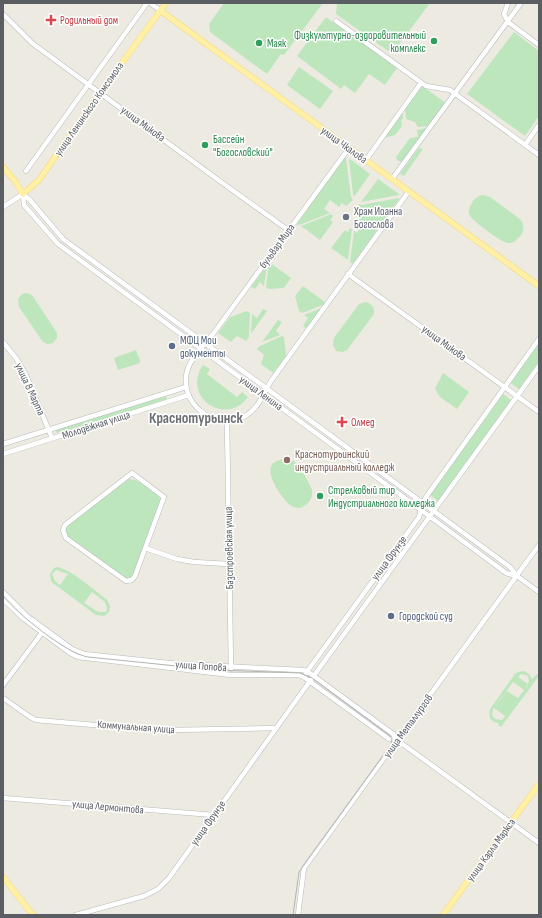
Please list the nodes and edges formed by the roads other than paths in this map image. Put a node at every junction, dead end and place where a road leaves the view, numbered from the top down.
1 (149, 3) edge
2 (166, 3) edge
3 (508, 3) edge
4 (522, 3) edge
5 (161, 11) junction
6 (3, 14) edge
7 (336, 21) dead end
8 (508, 22) junction
9 (539, 45) edge
10 (421, 83) junction
11 (89, 84) junction
12 (100, 93) junction
13 (455, 94) junction
14 (539, 124) edge
15 (525, 145) junction
16 (349, 148) junction
17 (539, 154) edge
18 (366, 160) junction
19 (3, 167) edge
20 (26, 171) dead end
21 (392, 179) junction
22 (409, 191) junction
23 (23, 194) junction
24 (3, 207) edge
25 (288, 230) junction
26 (348, 274) junction
27 (539, 286) edge
28 (197, 338) junction
29 (539, 339) edge
30 (3, 342) edge
31 (193, 343) junction
32 (205, 344) junction
33 (201, 348) junction
34 (539, 366) edge
35 (186, 387) junction
36 (504, 388) junction
37 (266, 389) junction
38 (263, 394) junction
39 (188, 395) junction
40 (276, 396) junction
41 (517, 396) junction
42 (272, 401) junction
43 (539, 412) edge
44 (227, 421) junction
45 (48, 430) junction
46 (52, 438) junction
47 (3, 444) edge
48 (3, 454) edge
49 (422, 503) junction
50 (421, 510) junction
51 (433, 511) junction
52 (430, 516) junction
53 (539, 545) edge
54 (146, 548) junction
55 (228, 564) junction
56 (517, 576) junction
57 (3, 592) edge
58 (539, 592) edge
59 (3, 599) edge
60 (43, 630) junction
61 (231, 668) junction
62 (307, 672) junction
63 (231, 675) junction
64 (313, 676) junction
65 (307, 680) junction
66 (3, 686) edge
67 (3, 698) edge
68 (276, 728) junction
69 (397, 740) junction
70 (539, 784) edge
71 (3, 798) edge
72 (214, 815) junction
73 (511, 823) junction
74 (539, 843) edge
75 (3, 877) edge
76 (33, 915) edge
77 (76, 915) edge
78 (298, 915) edge
79 (444, 915) edge

1 - 5 street, улица Чкалова
1 - 11 street, улица Ленинского Комсомола
2 - 5 main road, улица Ленинского Комсомола
3 - 8 street
4 - 8 street
5 - 12 main road, улица Ленинского Комсомола
5 - 16 main road, улица Чкалова
6 - 11 street, улица Микова
7 - 10 street
8 - 9 street
8 - 13 street
10 - 13 street
10 - 18 street
11 - 12 street, улица Микова
11 - 20 street, улица Ленинского Комсомола
12 - 23 main road, улица Ленинского Комсомола
12 - 25 street, улица Микова
13 - 15 street
13 - 21 street
14 - 15 street
15 - 17 street
16 - 18 main road, улица Чкалова
16 - 25 street, бульвар Мира
18 - 21 main road, улица Чкалова
19 - 23 main road, улица Ленина
21 - 22 main road, улица Чкалова
22 - 26 street
22 - 27 main road, улица Чкалова
23 - 24 street, улица Ленинского Комсомола
23 - 28 street, улица Ленина
23 - 31 street, улица Ленина
25 - 32 street, бульвар Мира
26 - 36 street, улица Микова
26 - 37 street
28 - 31 street
28 - 32 street, улица Ленина
29 - 36 street
30 - 45 street, улица 8 Марта
31 - 33 street, улица Ленина
32 - 33 street, бульвар Мира
32 - 37 street, улица Ленина
33 - 35 street, бульвар Мира
33 - 38 street, улица Ленина
34 - 41 street
35 - 39 street, бульвар Мира
35 - 45 street, Молодёжная улица
36 - 41 street, улица Микова
36 - 49 street
37 - 38 street
37 - 40 street, улица Ленина
38 - 42 street, улица Ленина
38 - 44 street
39 - 44 street
39 - 46 street, Молодёжная улица
40 - 42 street
40 - 49 street, улица Ленина
41 - 43 street, улица Микова
41 - 51 street
42 - 50 street, улица Ленина
44 - 55 street, Базстроевская улица
45 - 46 street, улица 8 Марта
45 - 47 street, Молодёжная улица
46 - 48 street, Молодёжная улица
49 - 50 street
49 - 51 street, улица Ленина
50 - 52 street, улица Ленина
50 - 62 street, улица Фрунзе
51 - 52 street, улица Фрунзе
51 - 56 street, улица Ленина
52 - 56 street, улица Ленина
52 - 64 street, улица Фрунзе
53 - 56 street, улица Металлургов
54 - 54 street
54 - 55 street
55 - 61 street, Базстроевская улица
56 - 58 street, улица Ленина
56 - 69 street, улица Металлургов
57 - 60 street, улица Попова
59 - 60 street, улица Попова
60 - 61 street, улица Попова
60 - 63 street, улица Попова
60 - 66 street
61 - 62 street, улица Попова
61 - 63 street, Базстроевская улица
62 - 64 street, улица Попова
62 - 65 street, улица Фрунзе
63 - 65 street, улица Попова
64 - 65 street, улица Фрунзе
64 - 69 street, улица Попова
65 - 68 street, улица Фрунзе
65 - 69 street, улица Попова
67 - 68 street, Коммунальная улица
68 - 72 street, улица Фрунзе
69 - 73 street, улица Попова
69 - 78 street, улица Металлургов
70 - 73 main road, улица Карла Маркса
71 - 72 street, улица Лермонтова
72 - 77 street, улица Фрунзе
73 - 74 street, улица Попова
73 - 79 main road, улица Карла Маркса
75 - 76 main road

